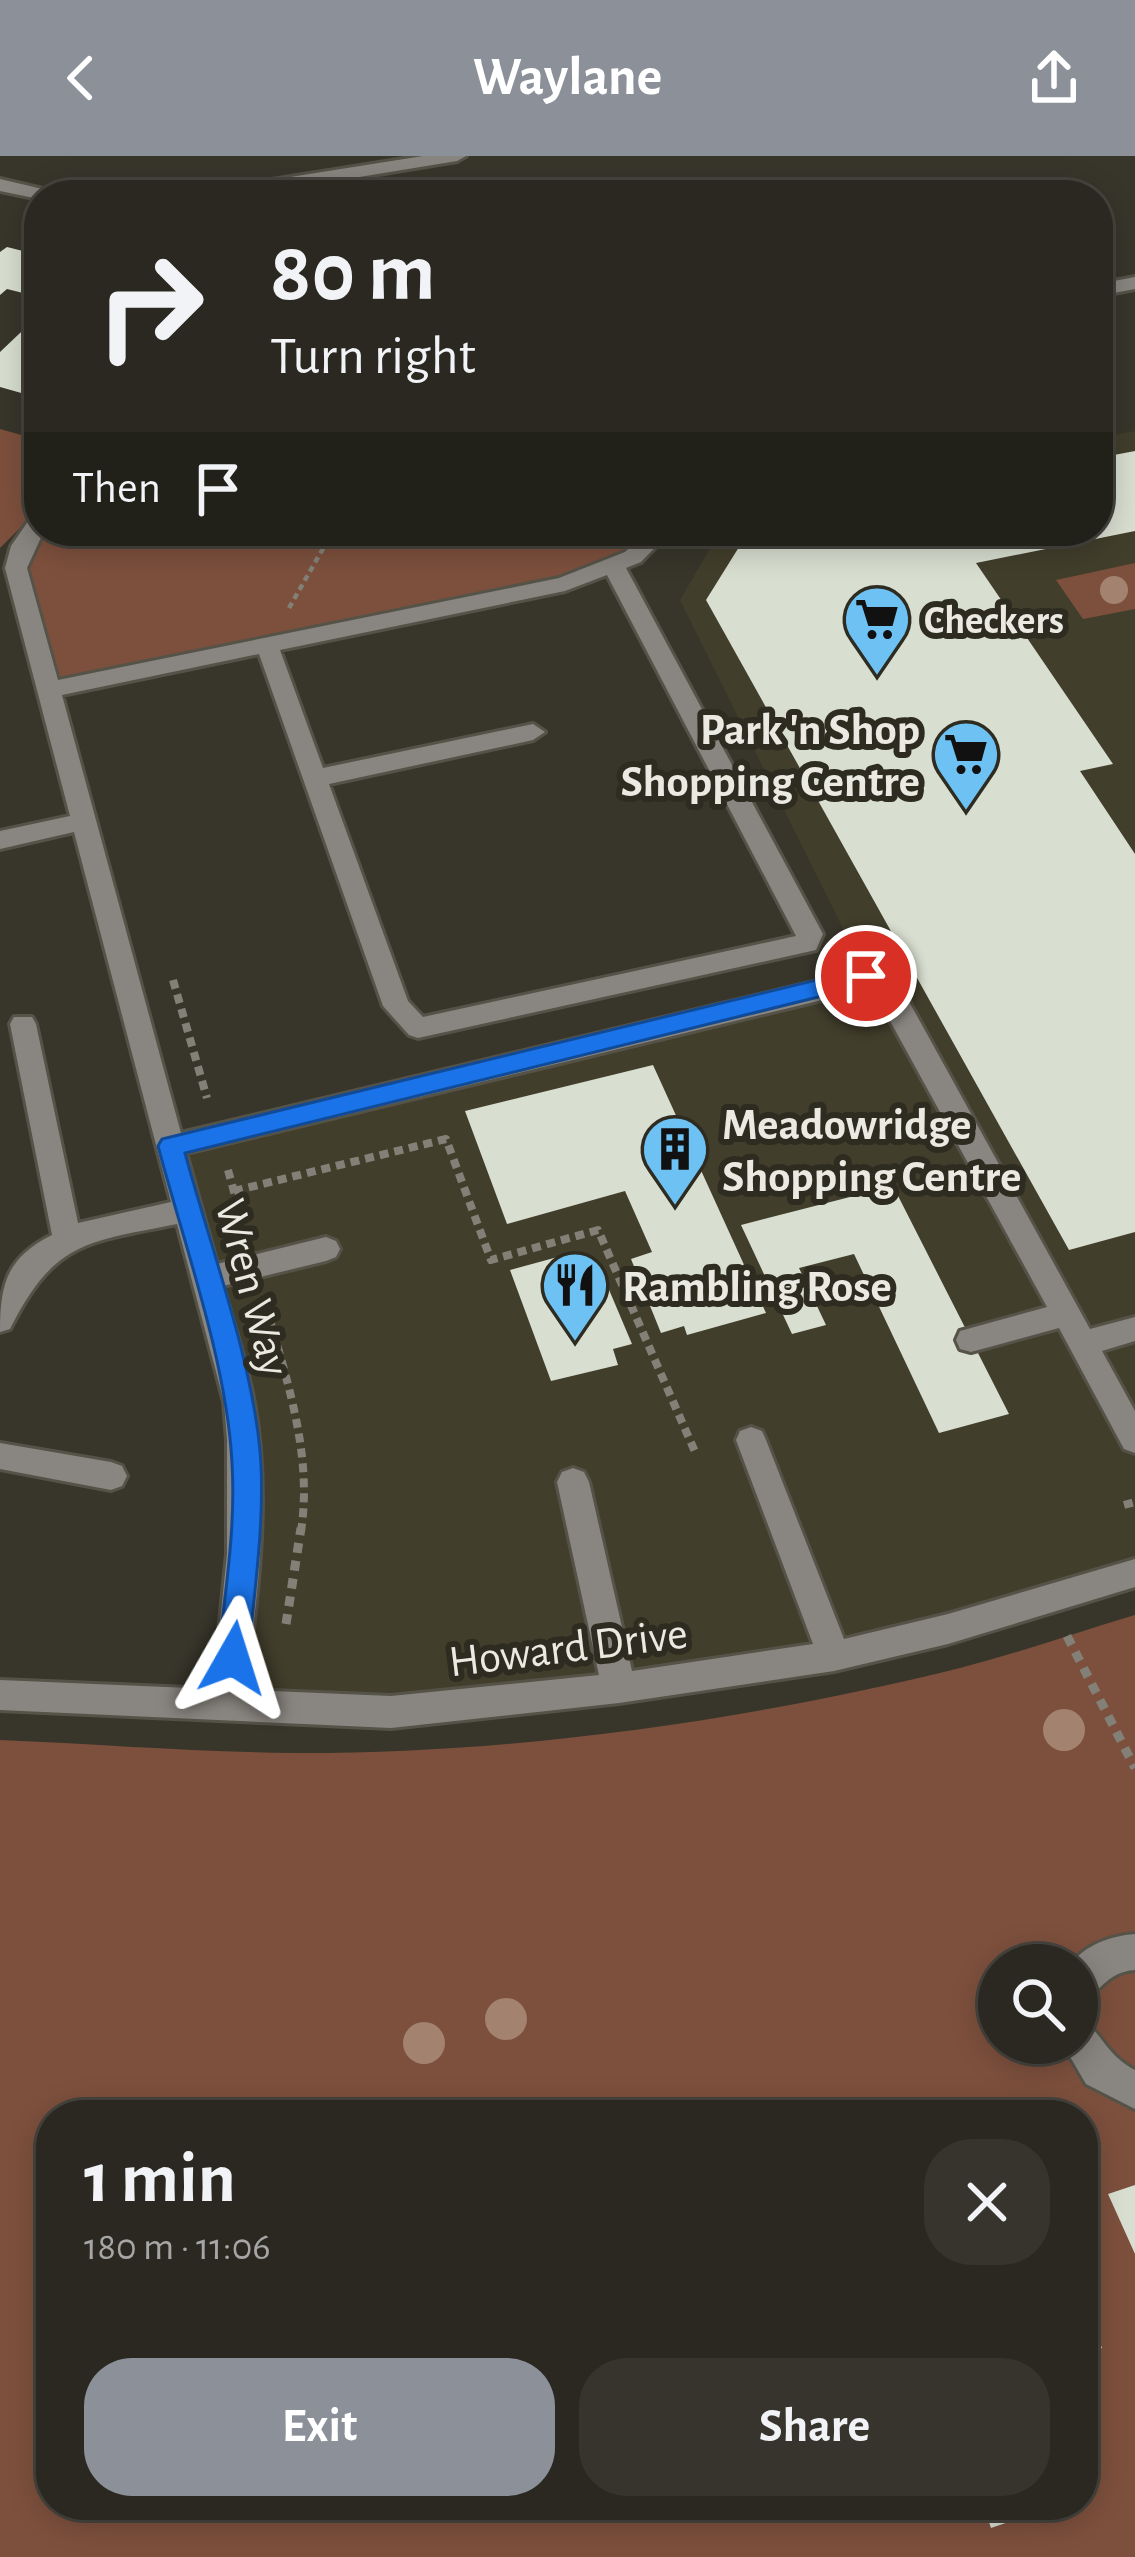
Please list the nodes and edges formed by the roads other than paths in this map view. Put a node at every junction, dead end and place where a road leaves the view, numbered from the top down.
1 (457, 156) edge
2 (308, 180) edge
3 (24, 544) edge
4 (647, 546) edge
5 (614, 568) junction
6 (268, 645) junction
7 (48, 690) junction
8 (533, 732) dead end
9 (317, 778) junction
10 (83, 822) junction
11 (0, 840) edge
12 (23, 1024) dead end
13 (171, 1146) junction
14 (188, 1210) junction
15 (67, 1238) junction
16 (326, 1249) dead end
17 (206, 1277) junction
18 (1067, 1314) junction
19 (0, 1320) edge
20 (1135, 1329) edge
21 (971, 1340) dead end
22 (1083, 1344) junction
23 (751, 1440) dead end
24 (1135, 1440) edge
25 (0, 1456) edge
26 (111, 1476) dead end
27 (573, 1482) dead end
28 (1135, 1573) edge
29 (834, 1656) junction
30 (619, 1688) junction
31 (0, 1695) edge
32 (227, 1707) junction
33 (1135, 1952) edge
34 (1098, 1962) edge
35 (1095, 2064) edge
36 (1135, 2090) edge

1 - 2 street
3 - 7 street, Wren Way
4 - 5 street
5 - 6 street
5 - 9 street
6 - 7 street
6 - 9 street
7 - 10 street, Wren Way
8 - 9 street
10 - 11 street
10 - 13 street, Wren Way
12 - 15 street
13 - 14 street, Wren Way
13 - 18 street
14 - 15 street
14 - 17 street, Wren Way
15 - 19 street
16 - 17 street
17 - 32 street, Wren Way
18 - 21 street
18 - 22 street
20 - 22 street
22 - 24 street
23 - 29 street
25 - 26 street
27 - 30 street
28 - 29 street, Howard Drive
29 - 30 street, Howard Drive
30 - 32 street, Howard Drive
31 - 32 street, Howard Drive
33 - 34 street
35 - 36 street

